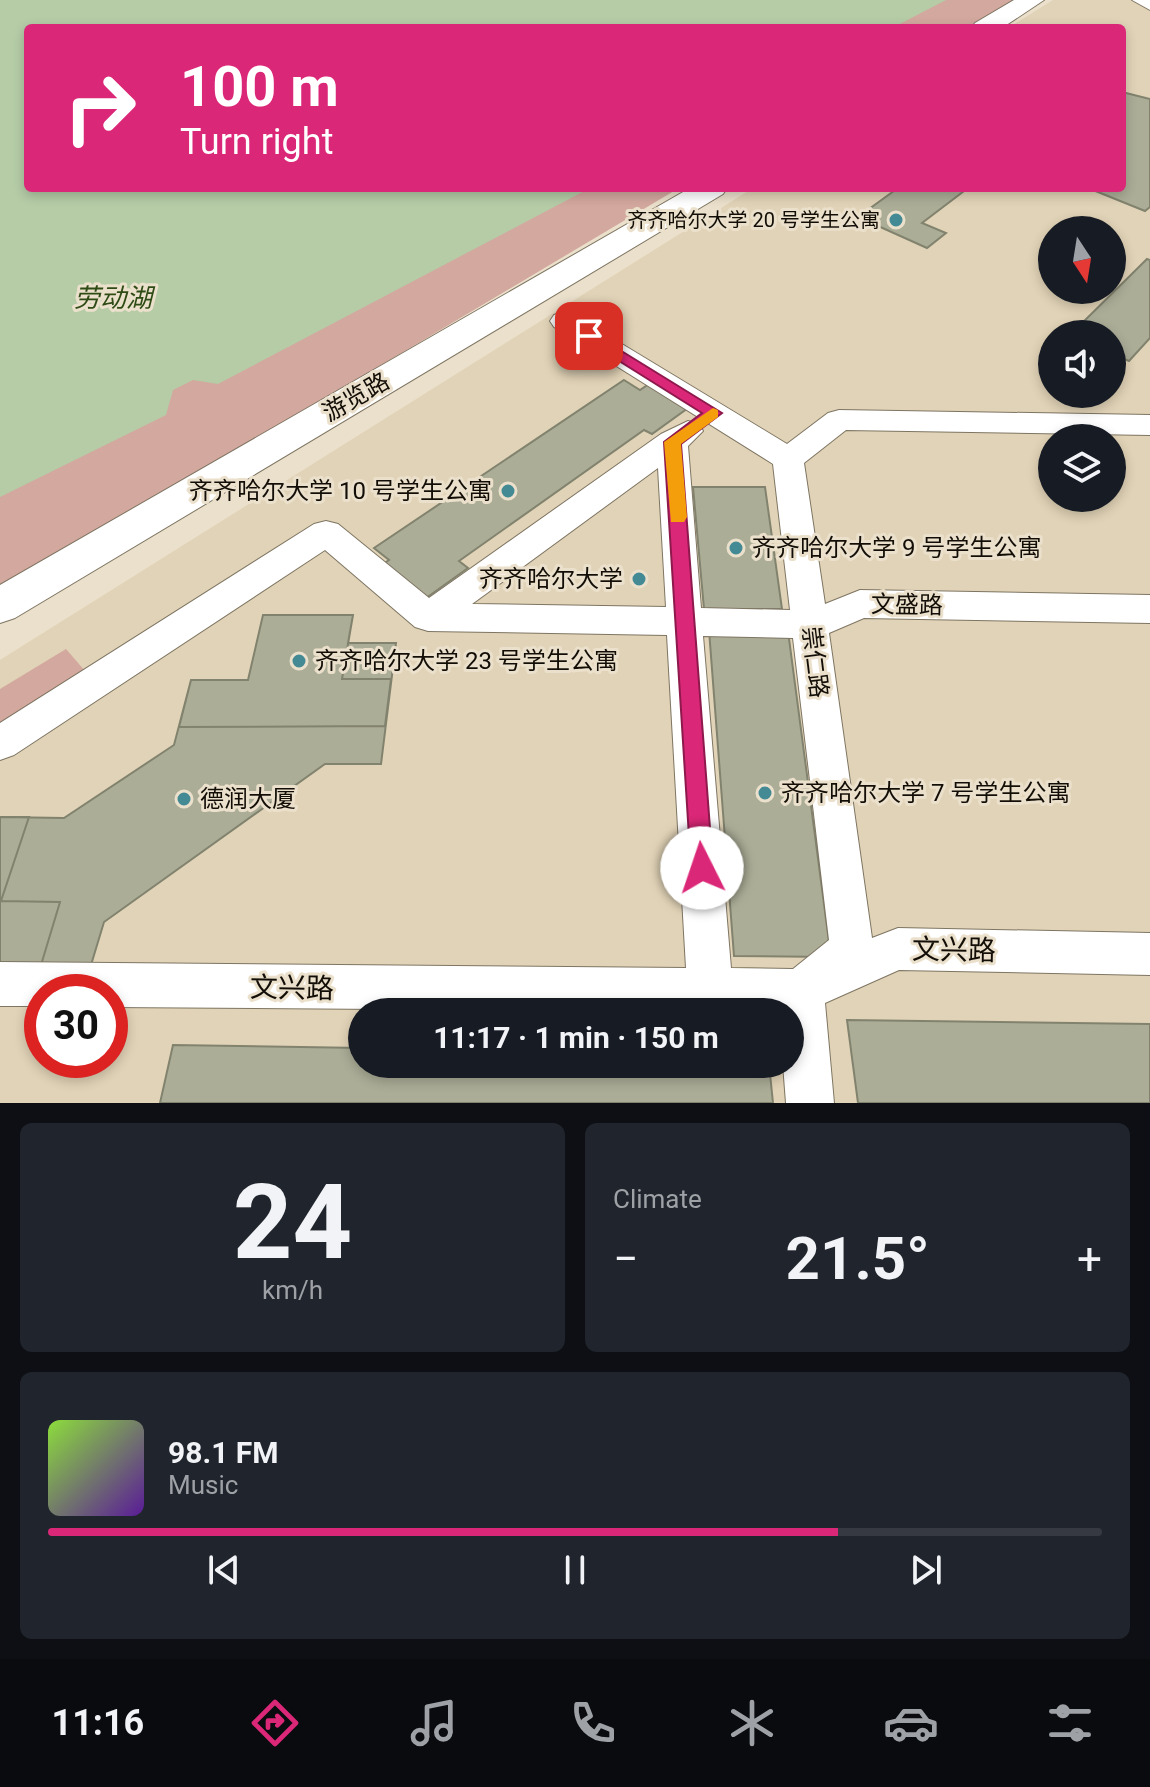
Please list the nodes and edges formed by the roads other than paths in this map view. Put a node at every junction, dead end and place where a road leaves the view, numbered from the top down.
1 (1032, 0) edge
2 (1142, 0) edge
3 (1150, 4) edge
4 (991, 24) edge
5 (705, 192) edge
6 (564, 321) dead end
7 (713, 413) junction
8 (1150, 425) edge
9 (672, 442) junction
10 (788, 459) junction
11 (0, 606) edge
12 (1150, 609) edge
13 (428, 617) junction
14 (685, 621) junction
15 (810, 624) junction
16 (0, 743) edge
17 (1150, 954) edge
18 (0, 984) edge
19 (710, 991) junction
20 (801, 991) junction
21 (810, 1103) edge

1 - 4 street
2 - 3 street
5 - 11 street, 游览路
6 - 7 street
7 - 9 street
7 - 10 street
8 - 10 street
9 - 13 street
9 - 14 street
10 - 15 street, 崇仁路
12 - 15 street, 文盛路
13 - 14 street, 文盛路
13 - 16 street
14 - 15 street, 文盛路
14 - 19 street
15 - 20 street, 崇仁路
17 - 20 street, 文兴路
18 - 19 street, 文兴路
19 - 20 street, 文兴路
20 - 21 street

